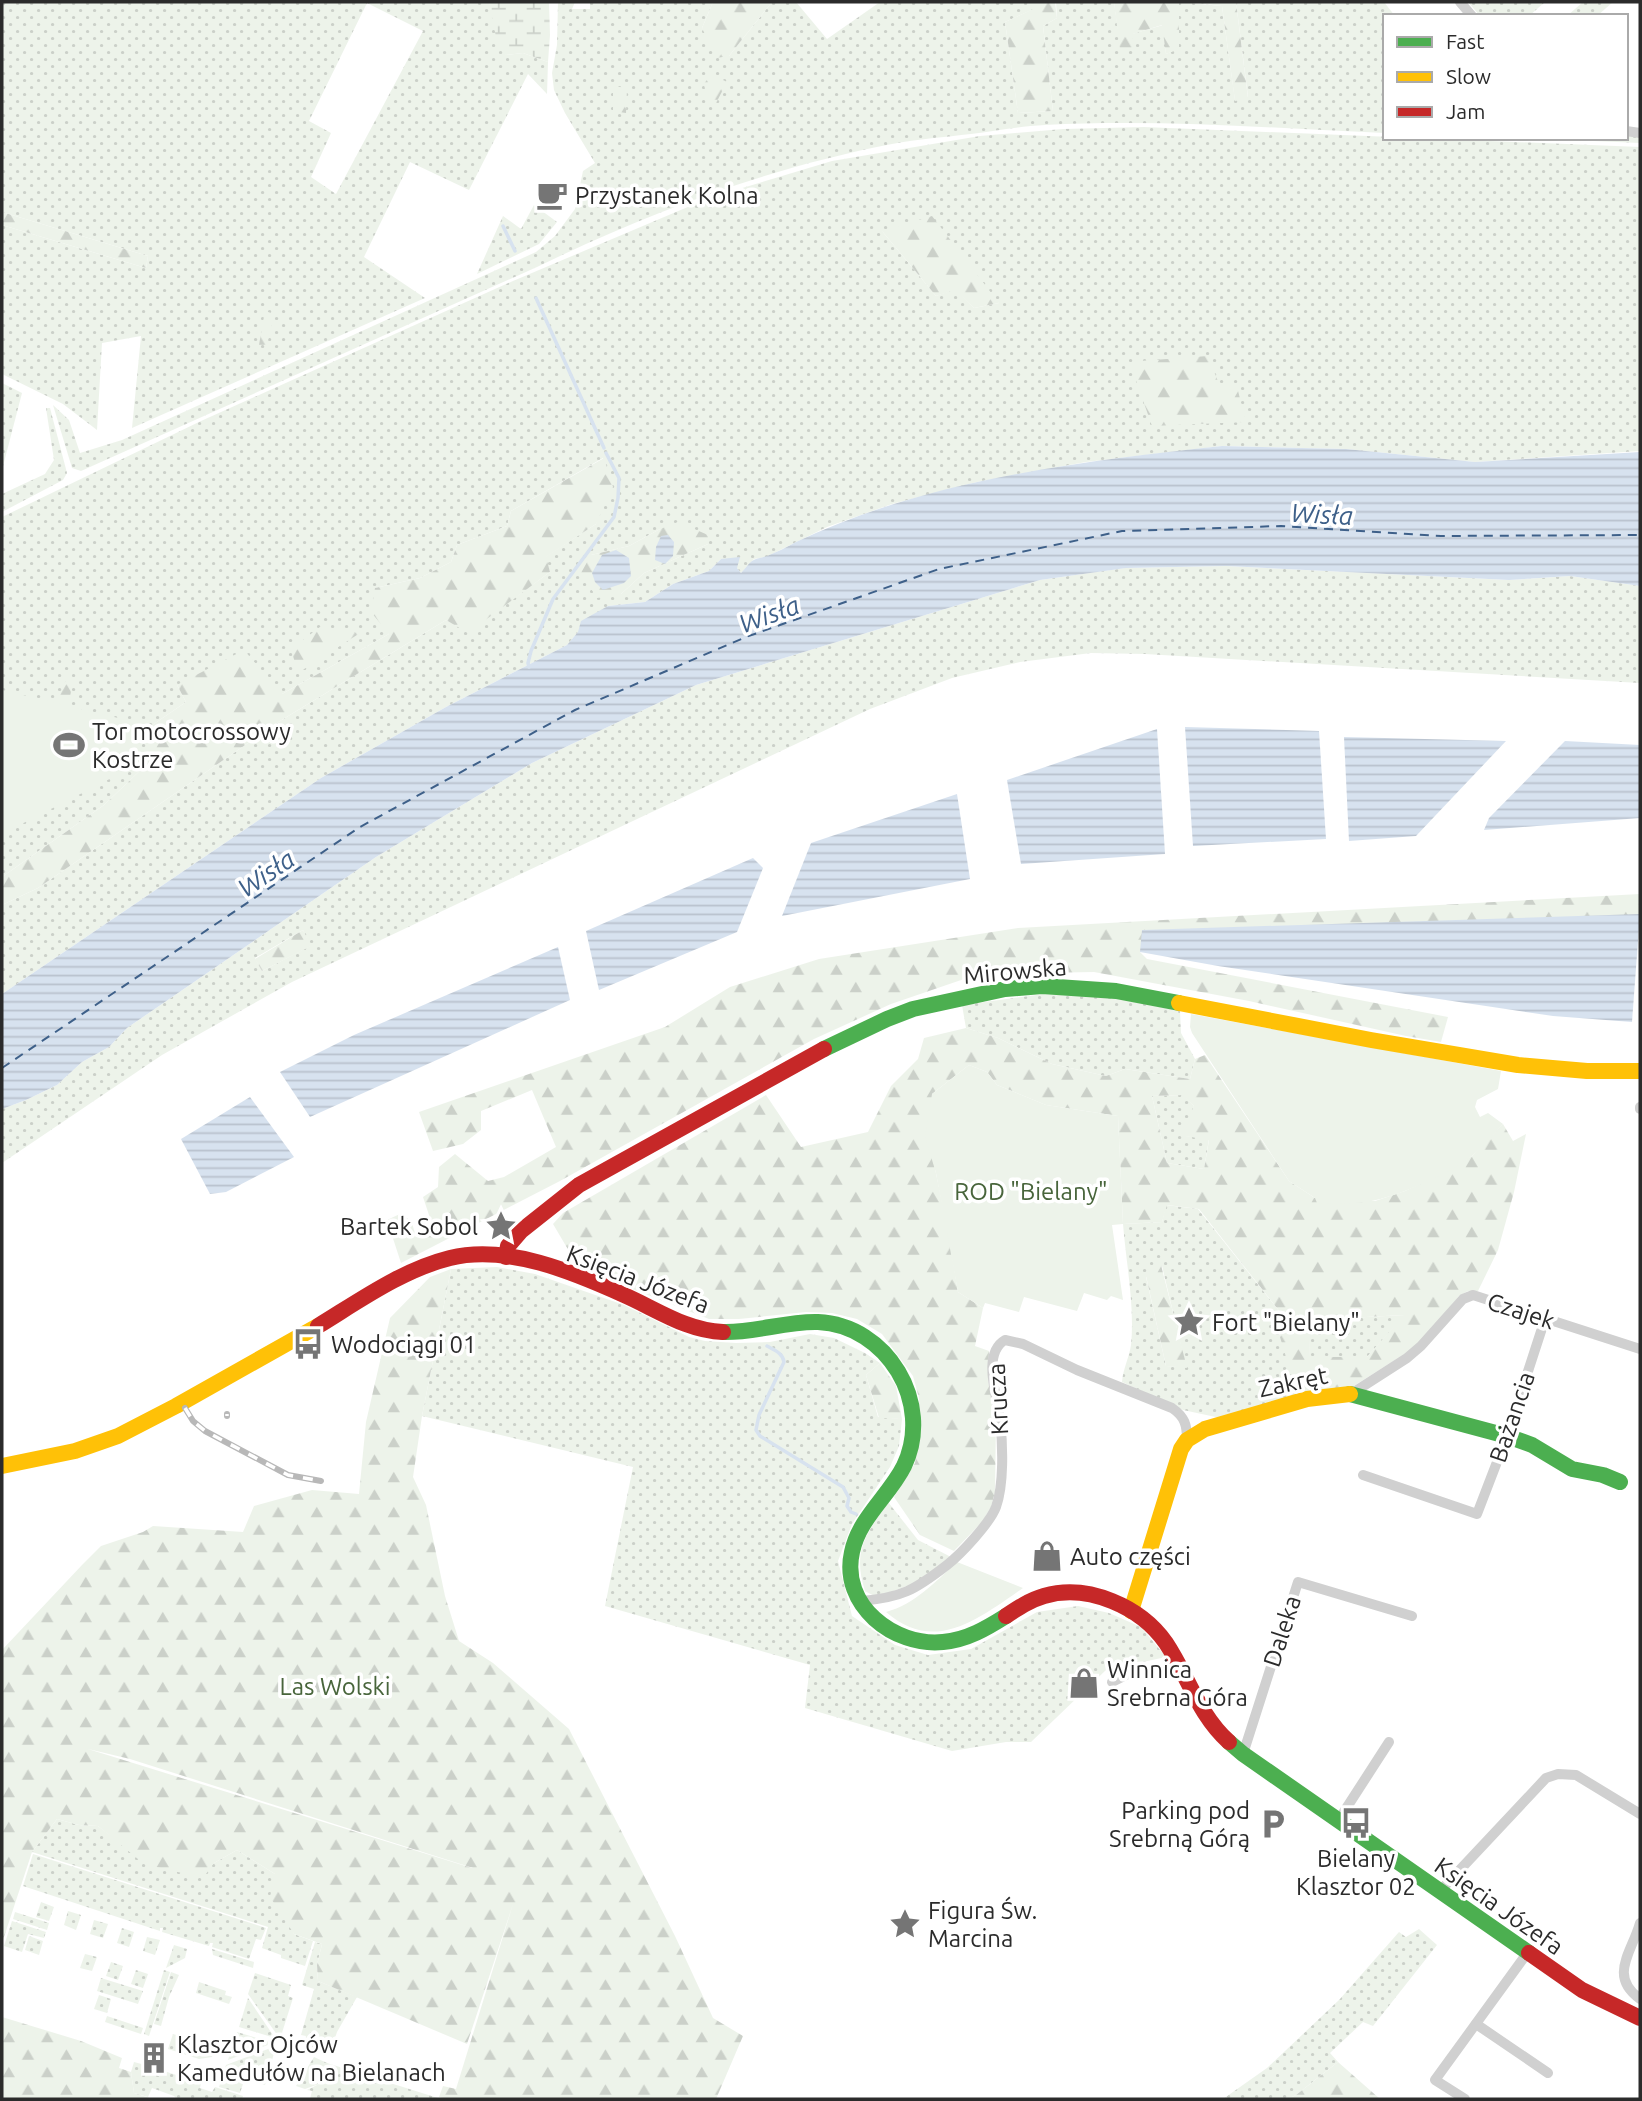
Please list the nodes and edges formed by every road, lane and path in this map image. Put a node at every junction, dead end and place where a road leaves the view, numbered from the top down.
1 (1640, 1071) edge
2 (506, 1257) junction
3 (1545, 1319) junction
4 (1640, 1349) edge
5 (1351, 1394) junction
6 (1507, 1436) junction
7 (1187, 1440) junction
8 (2, 1466) edge
9 (1363, 1475) dead end
10 (1620, 1482) dead end
11 (860, 1601) junction
12 (1131, 1611) junction
13 (1412, 1616) dead end
14 (1178, 1663) junction
15 (1112, 1682) dead end
16 (1389, 1742) dead end
17 (1242, 1754) junction
18 (1640, 1814) edge
19 (1338, 1821) junction
20 (1440, 1891) junction
21 (1640, 1923) edge
22 (1528, 1952) junction
23 (1640, 1999) edge
24 (1640, 2018) edge
25 (1476, 2024) junction
26 (1548, 2073) dead end
27 (1465, 2099) edge

1 - 2 street, Mirowska
2 - 8 street, Księcia Józefa
2 - 11 street, Księcia Józefa
3 - 4 street, Czajek
3 - 5 street, Czajek
3 - 6 street, Bażancia
5 - 6 street, Zakręt
5 - 7 street, Zakręt
6 - 9 street, Bażancia
6 - 10 street, Zakręt
7 - 11 street, Krucza
7 - 12 street
11 - 12 street, Księcia Józefa
12 - 14 street, Księcia Józefa
13 - 17 street, Daleka
14 - 15 street
14 - 17 street, Księcia Józefa
16 - 19 street
17 - 19 street, Księcia Józefa
18 - 20 street
19 - 20 street, Księcia Józefa
20 - 22 street, Księcia Józefa
21 - 23 street
22 - 24 street, Księcia Józefa
22 - 25 street
25 - 26 street
25 - 27 street

